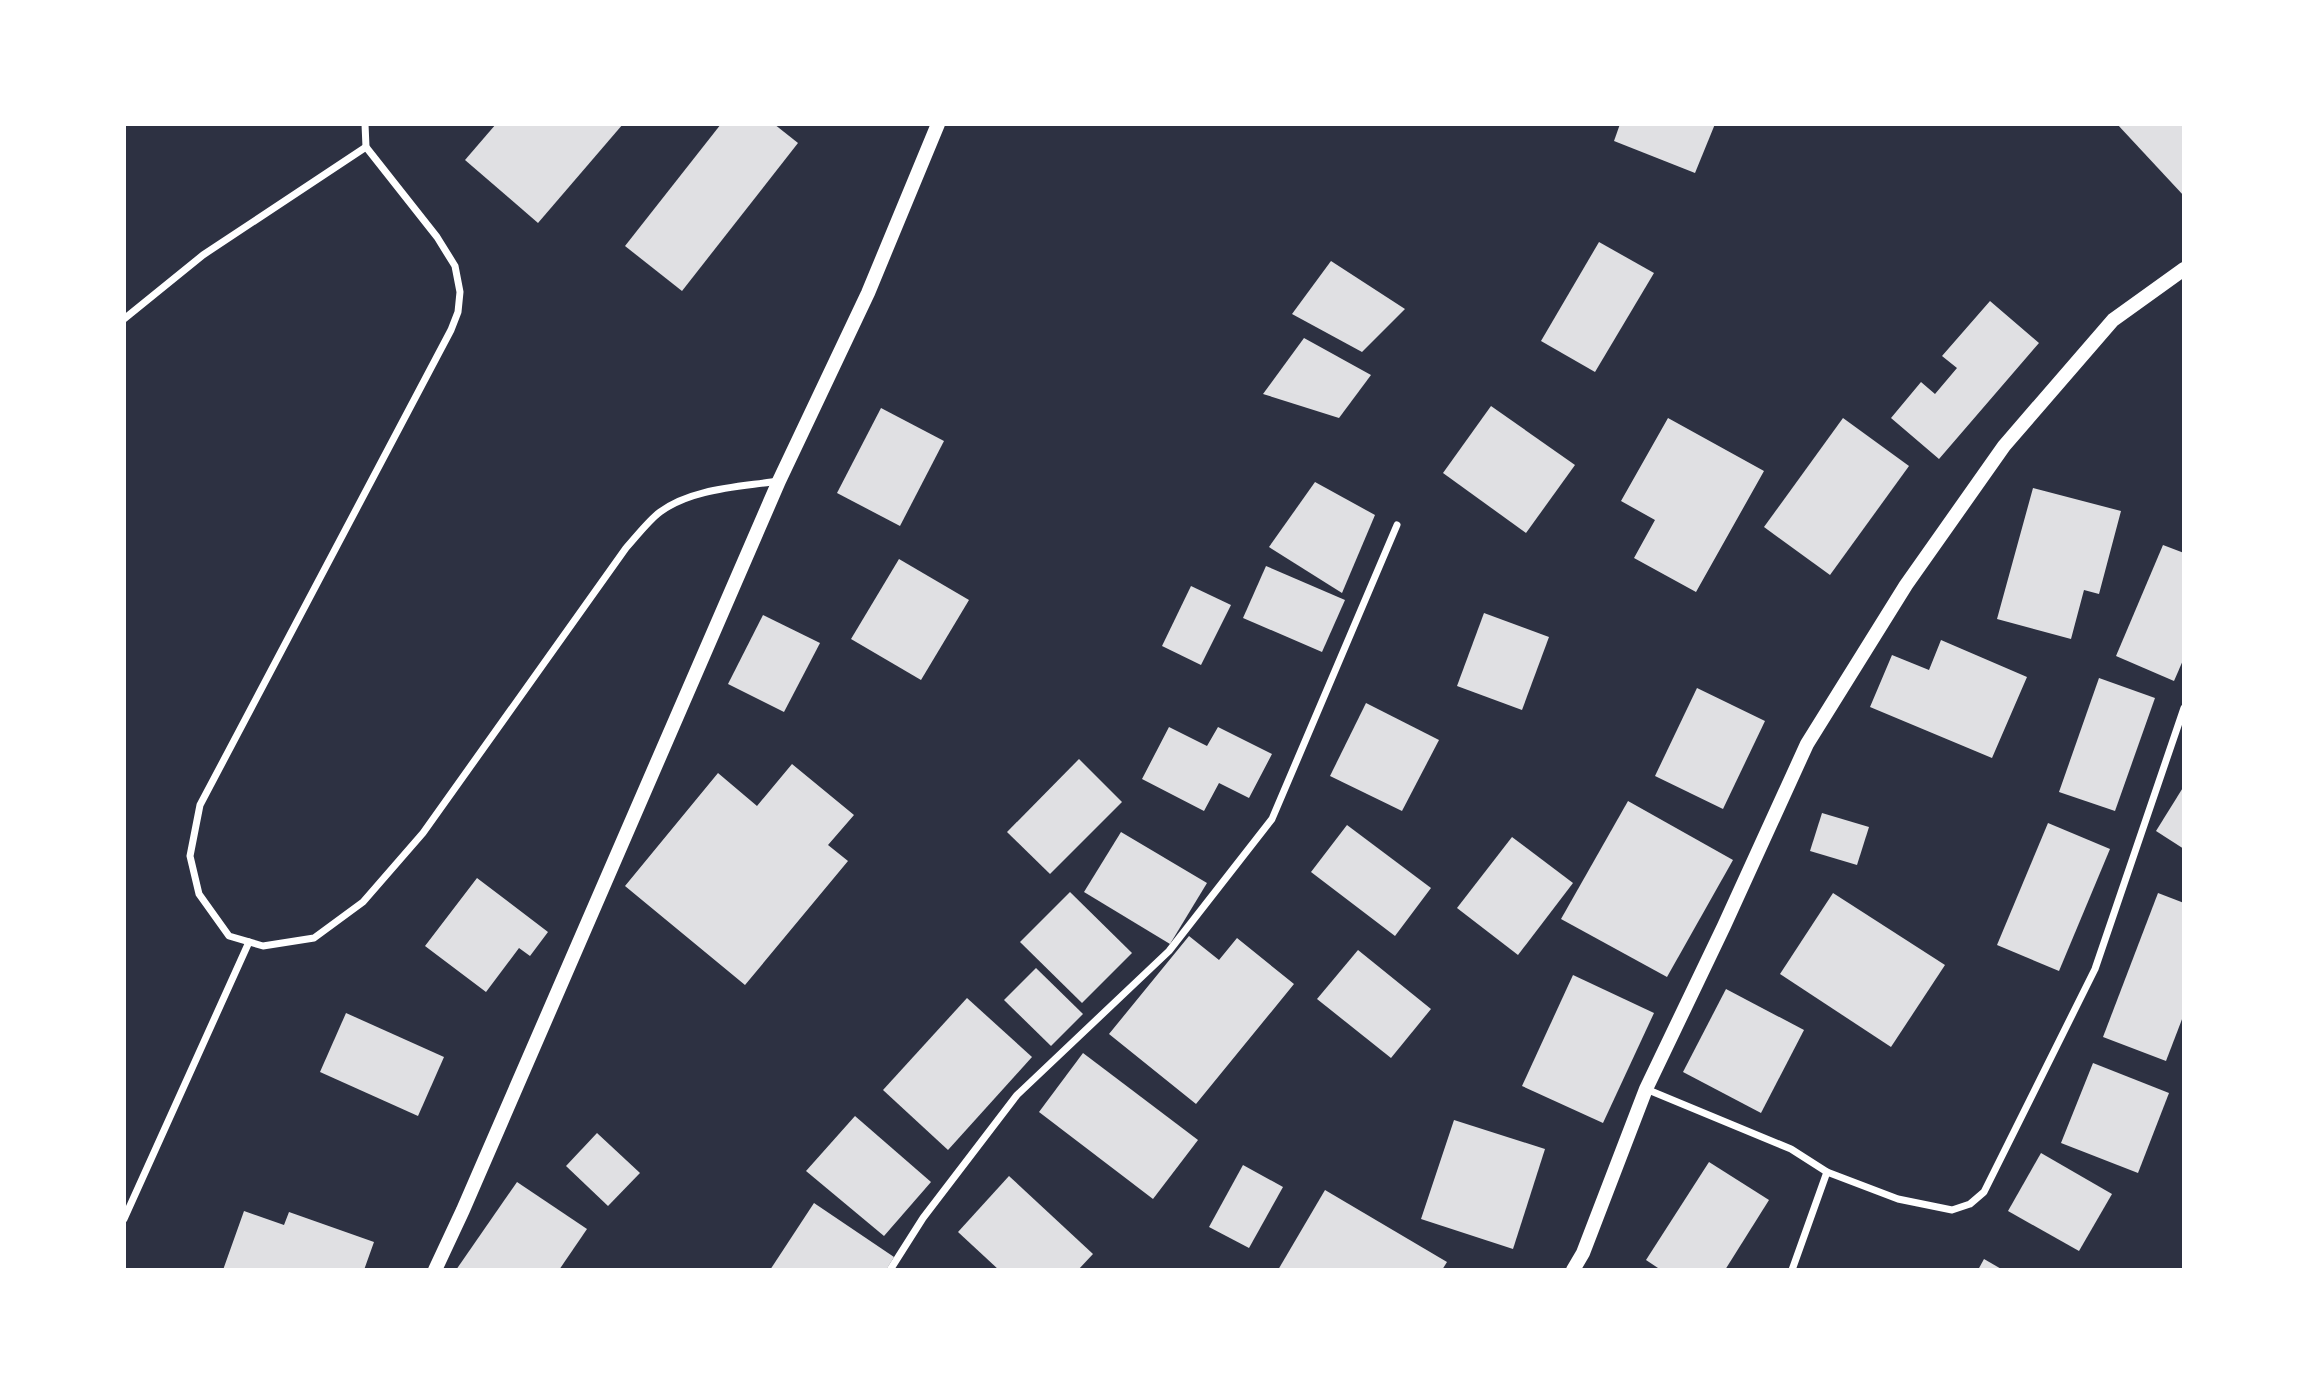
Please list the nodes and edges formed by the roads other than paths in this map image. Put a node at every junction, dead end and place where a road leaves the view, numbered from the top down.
1 (365, 124) edge
2 (938, 124) edge
3 (366, 146) junction
4 (2184, 269) edge
5 (124, 319) edge
6 (779, 481) junction
7 (1397, 524) dead end
8 (2184, 708) edge
9 (249, 942) junction
10 (1646, 1089) junction
11 (1827, 1172) junction
12 (124, 1219) edge
13 (435, 1270) edge
14 (890, 1270) edge
15 (1573, 1270) edge
16 (1793, 1270) edge

1 - 3 street
2 - 6 main road
3 - 5 street
3 - 9 street
4 - 10 main road
6 - 9 street
6 - 13 main road
7 - 14 street
8 - 11 street
9 - 12 street
10 - 11 street
10 - 15 main road
11 - 16 street

